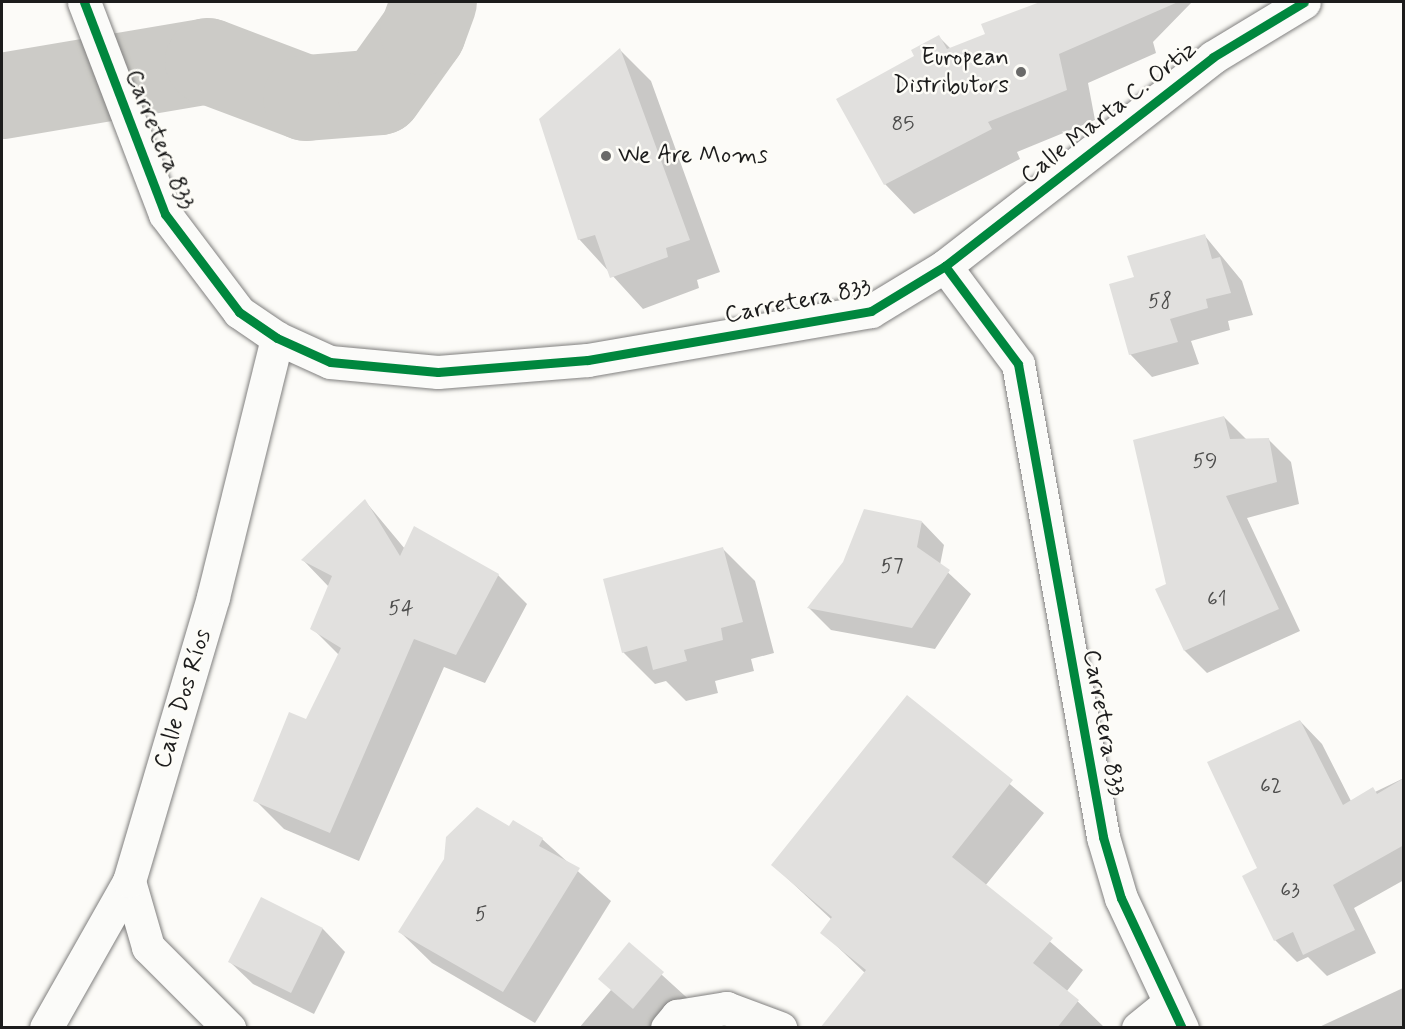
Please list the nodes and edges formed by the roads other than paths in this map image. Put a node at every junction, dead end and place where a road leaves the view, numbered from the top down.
1 (84, 2) edge
2 (1304, 2) edge
3 (945, 266) junction
4 (277, 338) junction
5 (129, 880) junction
6 (1175, 1015) edge
7 (46, 1028) edge
8 (229, 1028) edge
9 (667, 1028) edge
10 (780, 1028) edge
11 (1138, 1028) edge

1 - 4 street, Carretera 833
2 - 3 street, Calle Marta C. Ortiz
3 - 4 street, Carretera 833
3 - 6 street, Carretera 833
4 - 5 street, Calle Dos Ríos
5 - 7 street, Calle Dos Ríos
5 - 8 street
6 - 11 street
9 - 10 street

